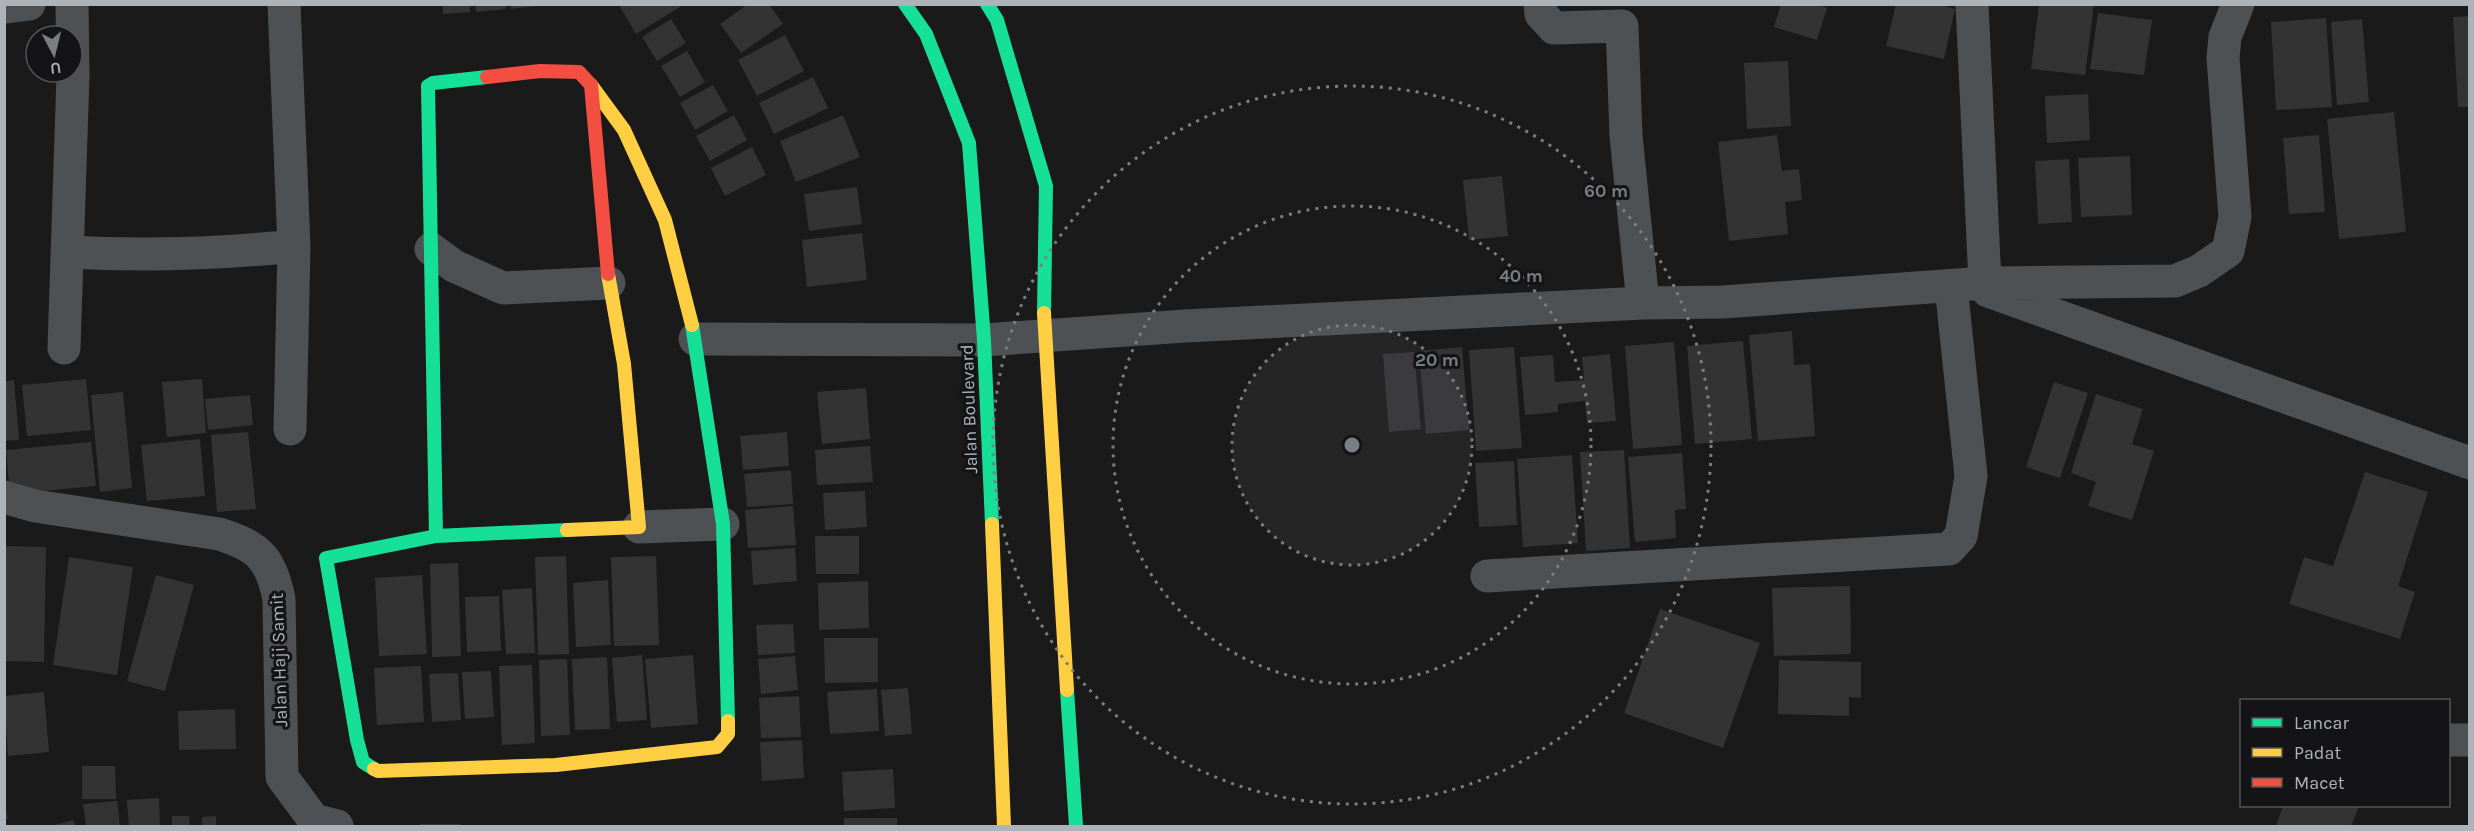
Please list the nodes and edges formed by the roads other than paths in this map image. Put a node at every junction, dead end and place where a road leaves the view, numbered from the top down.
1 (29, 4) edge
2 (72, 4) edge
3 (284, 4) edge
4 (905, 4) edge
5 (987, 4) edge
6 (1540, 4) edge
7 (1972, 4) edge
8 (2238, 4) edge
9 (4, 7) edge
10 (591, 85) junction
11 (294, 246) junction
12 (431, 249) junction
13 (68, 252) junction
14 (609, 283) junction
15 (1968, 285) junction
16 (1644, 303) junction
17 (1044, 335) junction
18 (695, 339) junction
19 (984, 340) junction
20 (64, 348) dead end
21 (290, 429) dead end
22 (2469, 463) edge
23 (4, 498) edge
24 (723, 524) junction
25 (639, 527) junction
26 (436, 536) junction
27 (1487, 576) dead end
28 (2450, 740) edge
29 (2469, 740) edge
30 (337, 826) edge
31 (1004, 826) edge
32 (1076, 826) edge

1 - 9 street
2 - 13 street
3 - 11 street
4 - 19 street, Jalan Boulevard
5 - 17 street
6 - 16 street
7 - 15 street
8 - 15 street
10 - 12 street
10 - 14 street
10 - 18 street
11 - 13 street
11 - 21 street
12 - 14 street
12 - 26 street
13 - 20 street
14 - 25 street
15 - 16 street
15 - 22 street
15 - 27 street
16 - 17 street
17 - 19 street
17 - 32 street
18 - 19 street
18 - 24 street
19 - 31 street, Jalan Boulevard
23 - 30 street, Jalan Haji Samit
24 - 25 street
24 - 26 street
25 - 26 street
28 - 29 street

